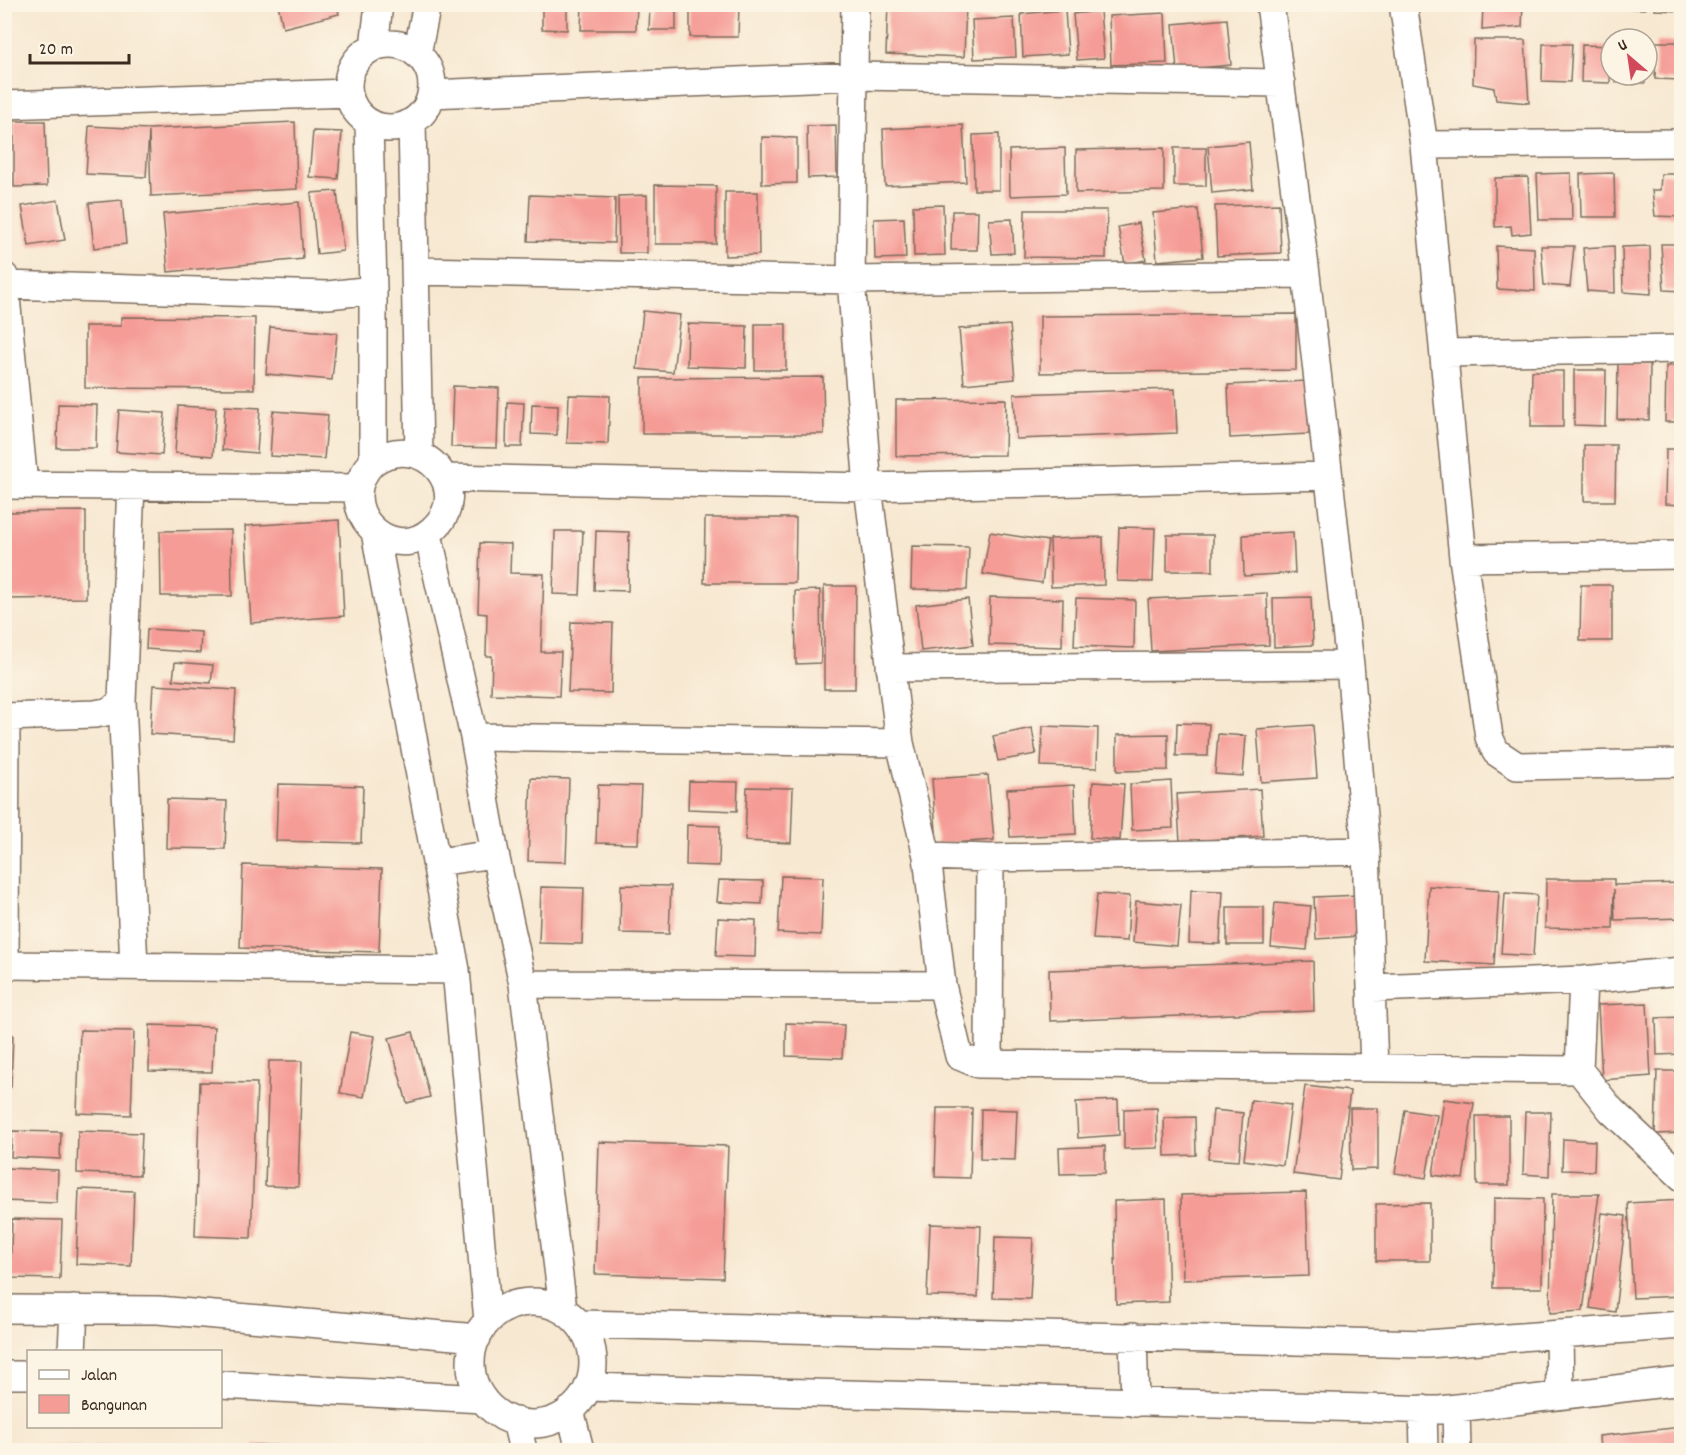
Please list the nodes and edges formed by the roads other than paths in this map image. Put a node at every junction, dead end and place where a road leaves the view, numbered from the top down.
1 (379, 4) edge
2 (428, 4) edge
3 (855, 4) edge
4 (1270, 4) edge
5 (1403, 4) edge
6 (374, 47) junction
7 (417, 54) junction
8 (855, 76) junction
9 (1281, 83) junction
10 (348, 93) junction
11 (431, 94) junction
12 (4, 105) edge
13 (412, 122) junction
14 (369, 123) junction
15 (1682, 143) edge
16 (1424, 145) junction
17 (416, 271) junction
18 (1306, 274) junction
19 (4, 276) edge
20 (851, 280) junction
21 (5, 285) edge
22 (373, 290) junction
23 (1682, 349) edge
24 (1445, 353) junction
25 (419, 453) junction
26 (373, 462) junction
27 (1328, 476) junction
28 (445, 478) junction
29 (14, 484) edge
30 (131, 485) junction
31 (868, 487) junction
32 (358, 488) junction
33 (375, 532) junction
34 (428, 534) junction
35 (1682, 555) edge
36 (1463, 558) junction
37 (1350, 665) junction
38 (890, 668) junction
39 (122, 701) junction
40 (5, 717) edge
41 (474, 737) junction
42 (900, 743) junction
43 (1682, 763) edge
44 (1366, 851) junction
45 (495, 854) junction
46 (927, 856) junction
47 (990, 858) junction
48 (437, 862) junction
49 (5, 965) edge
50 (134, 966) junction
51 (456, 970) junction
52 (1682, 971) edge
53 (1582, 980) junction
54 (523, 984) junction
55 (942, 985) junction
56 (1372, 988) junction
57 (989, 1062) junction
58 (1374, 1068) junction
59 (1579, 1070) junction
60 (1682, 1177) edge
61 (4, 1309) edge
62 (74, 1309) junction
63 (571, 1317) junction
64 (1682, 1325) edge
65 (482, 1329) junction
66 (1558, 1334) junction
67 (1133, 1336) junction
68 (72, 1350) edge
69 (4, 1375) edge
70 (27, 1375) edge
71 (1682, 1380) edge
72 (222, 1385) edge
73 (588, 1387) junction
74 (1560, 1394) junction
75 (483, 1399) junction
76 (1135, 1403) junction
77 (1423, 1409) junction
78 (1456, 1409) junction
79 (570, 1410) junction
80 (516, 1421) junction
81 (523, 1450) edge
82 (580, 1450) edge
83 (1424, 1450) edge
84 (1457, 1450) edge

1 - 6 street
2 - 7 street
3 - 8 street
4 - 9 street
5 - 16 street
6 - 7 street
6 - 10 street
7 - 11 street
8 - 9 street
8 - 11 street
8 - 20 street
9 - 18 street
10 - 12 street
10 - 14 street
11 - 13 street
13 - 14 street
13 - 17 street
14 - 22 street
15 - 16 street
16 - 24 street
17 - 20 street
17 - 25 street
18 - 20 street
18 - 27 street
19 - 21 street
20 - 31 street
21 - 22 street
21 - 29 street
22 - 26 street
23 - 24 street
24 - 36 street
25 - 26 street
25 - 28 street
26 - 32 street
27 - 31 street
27 - 37 street
28 - 31 street
28 - 34 street
29 - 30 street
30 - 32 street
30 - 39 street
31 - 38 street
32 - 33 street
33 - 34 street
33 - 48 street
34 - 41 street
35 - 36 street
36 - 43 street
37 - 38 street
37 - 44 street
38 - 42 street
39 - 40 street
39 - 50 street
40 - 49 street
41 - 42 street
41 - 45 street
42 - 46 street
44 - 47 street
44 - 56 street
45 - 48 street
45 - 54 street
46 - 47 street
46 - 55 street
47 - 57 street
48 - 51 street
49 - 50 street
50 - 51 street
51 - 65 street
52 - 53 street
53 - 56 street
53 - 59 street
54 - 55 street
54 - 63 street
55 - 57 street
56 - 58 street
57 - 58 street
58 - 59 street
59 - 60 street
61 - 62 street
62 - 65 street
62 - 68 street
63 - 65 street
63 - 67 street
63 - 73 street
64 - 66 street
65 - 75 street
66 - 67 street
66 - 74 street
67 - 76 street
69 - 70 street
71 - 74 street
72 - 75 street
73 - 76 street
73 - 79 street
74 - 78 street
75 - 80 street
76 - 77 street
77 - 78 street
77 - 83 street
78 - 84 street
79 - 80 street
79 - 82 street
80 - 81 street

